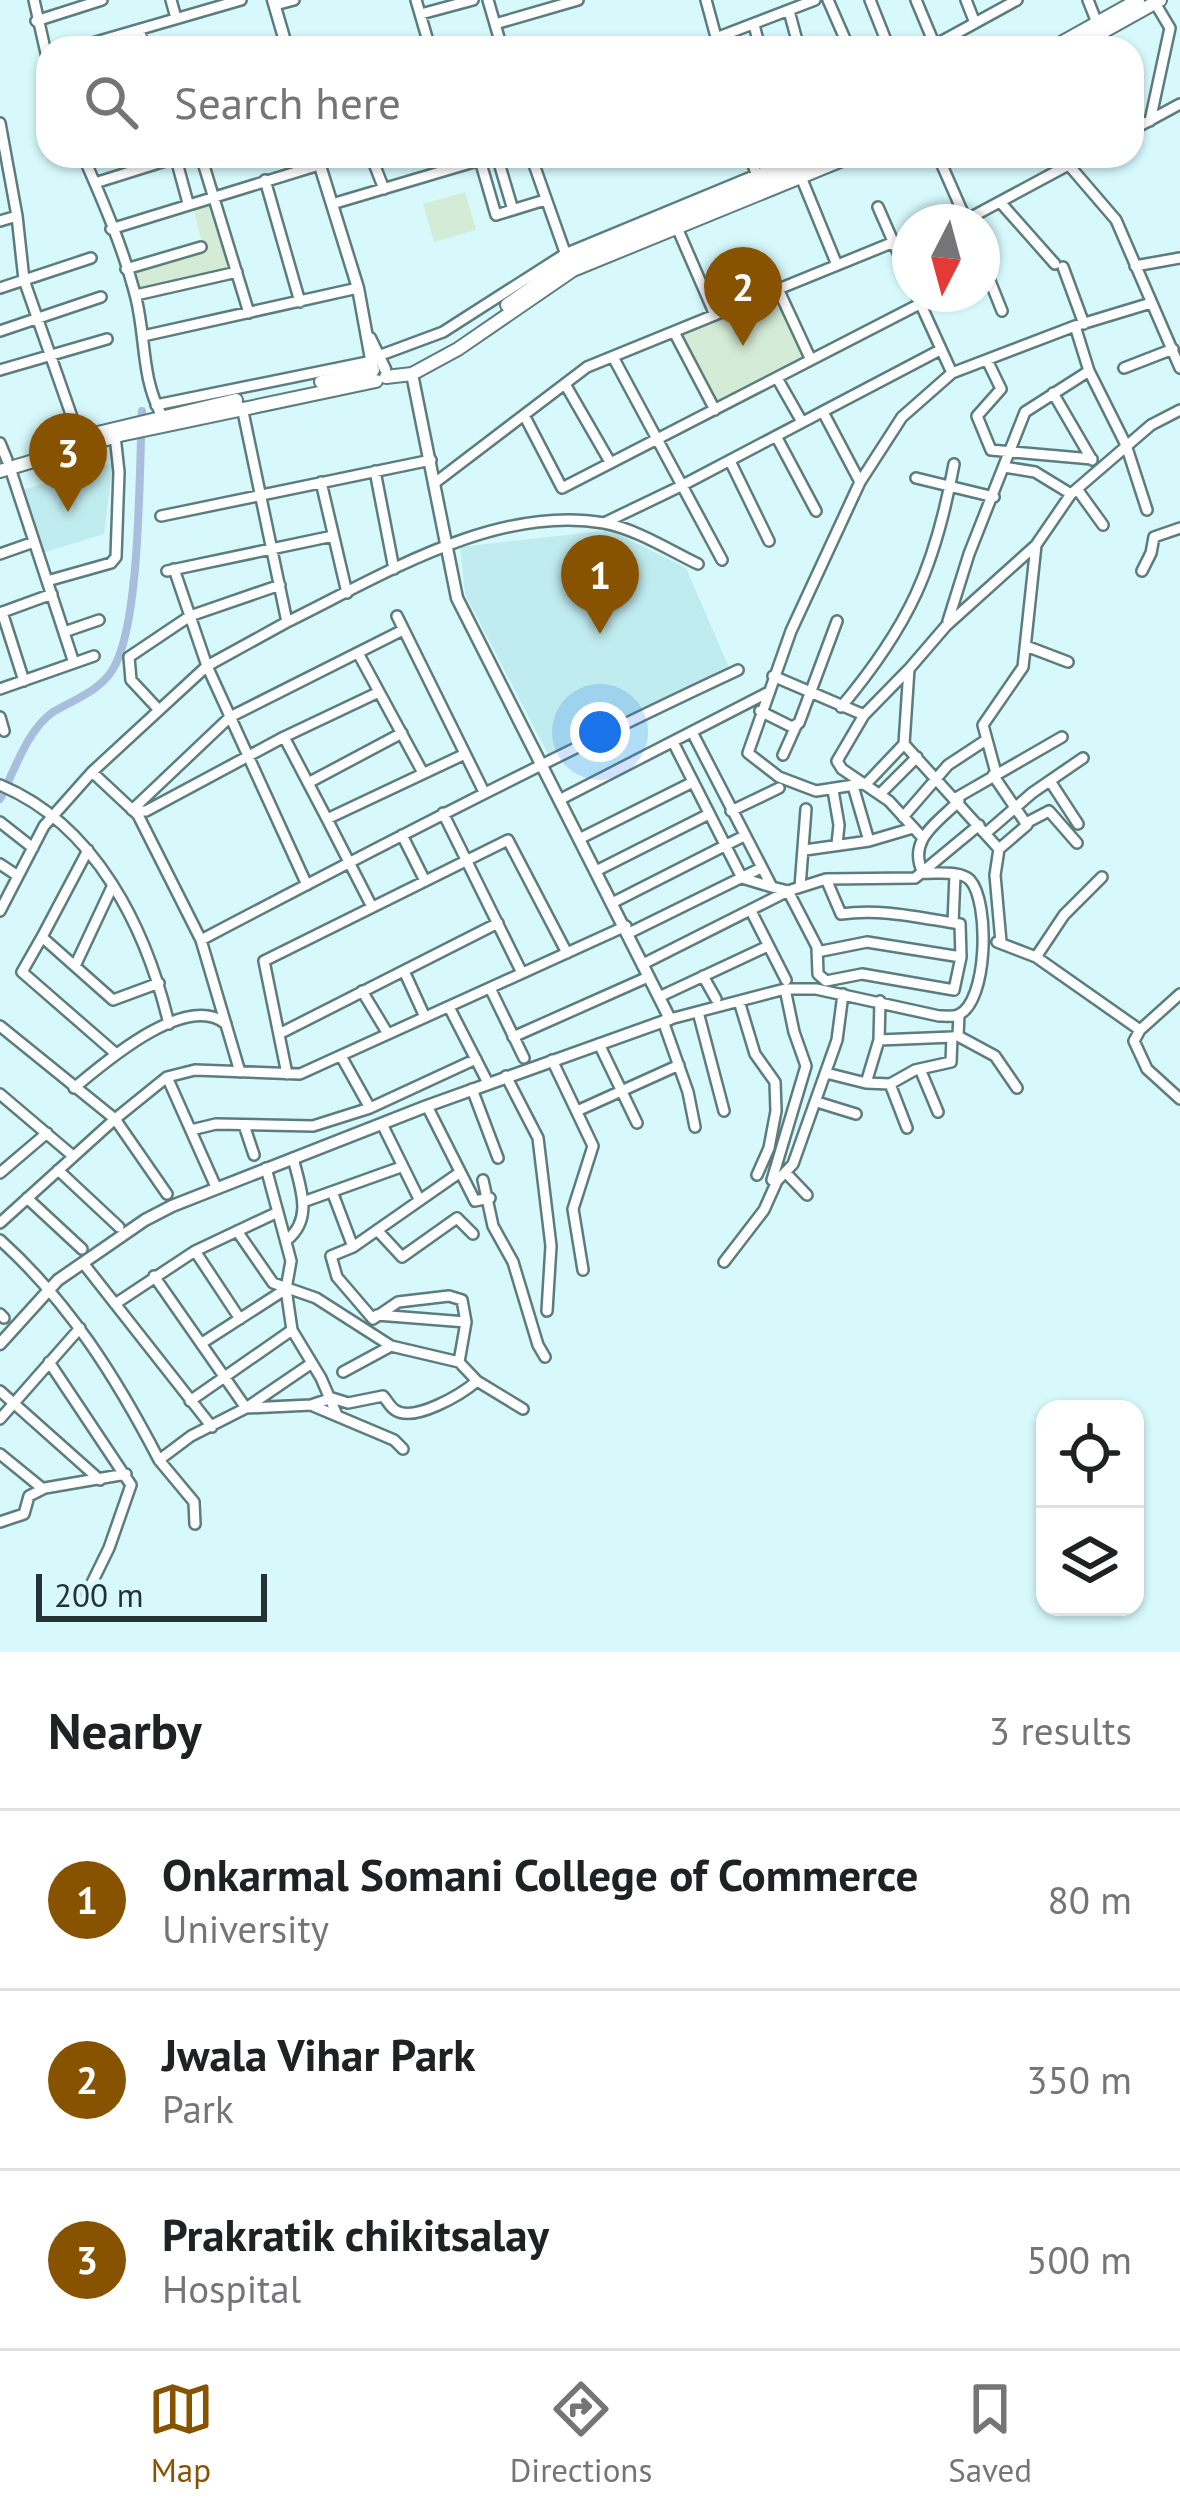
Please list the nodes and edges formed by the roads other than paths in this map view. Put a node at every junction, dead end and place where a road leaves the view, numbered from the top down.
1 (34, 0) edge
2 (102, 0) edge
3 (171, 0) edge
4 (241, 0) edge
5 (294, 0) edge
6 (416, 0) edge
7 (473, 0) edge
8 (488, 0) edge
9 (578, 0) edge
10 (706, 0) edge
11 (815, 0) edge
12 (829, 0) edge
13 (870, 0) edge
14 (916, 0) edge
15 (966, 0) edge
16 (1017, 0) edge
17 (1088, 0) edge
18 (1138, 0) edge
19 (1158, 1) edge
20 (274, 3) edge
21 (213, 4) edge
22 (543, 5) edge
23 (789, 11) junction
24 (421, 14) junction
25 (176, 18) junction
26 (37, 21) junction
27 (975, 22) junction
28 (495, 24) junction
29 (754, 25) junction
30 (1098, 26) junction
31 (139, 29) junction
32 (41, 36) edge
33 (122, 36) edge
34 (141, 36) edge
35 (284, 36) edge
36 (427, 36) edge
37 (498, 36) edge
38 (715, 36) edge
39 (731, 36) edge
40 (757, 36) edge
41 (796, 36) edge
42 (844, 36) edge
43 (884, 36) edge
44 (931, 36) edge
45 (952, 36) edge
46 (1073, 36) edge
47 (1077, 36) edge
48 (1087, 36) edge
49 (1180, 104) edge
50 (1150, 121) junction
51 (0, 123) edge
52 (1144, 124) edge
53 (88, 168) edge
54 (129, 168) edge
55 (180, 168) edge
56 (206, 168) edge
57 (298, 168) edge
58 (321, 168) edge
59 (376, 168) edge
60 (454, 168) edge
61 (482, 168) edge
62 (499, 168) edge
63 (535, 168) edge
64 (754, 168) edge
65 (779, 168) edge
66 (789, 168) edge
67 (823, 168) edge
68 (943, 168) edge
69 (1054, 168) edge
70 (1071, 168) edge
71 (801, 177) junction
72 (758, 179) junction
73 (265, 181) junction
74 (95, 183) junction
75 (384, 189) junction
76 (216, 196) junction
77 (544, 200) junction
78 (1000, 202) junction
79 (188, 203) junction
80 (332, 204) junction
81 (959, 204) edge
82 (996, 204) edge
83 (878, 207) dead end
84 (513, 210) junction
85 (17, 216) junction
86 (0, 221) edge
87 (675, 222) junction
88 (111, 229) junction
89 (892, 238) edge
90 (892, 243) edge
91 (201, 247) dead end
92 (91, 258) dead end
93 (1180, 258) edge
94 (567, 263) junction
95 (837, 265) junction
96 (1135, 266) junction
97 (126, 269) junction
98 (237, 272) junction
99 (24, 280) junction
100 (0, 288) edge
101 (358, 288) junction
102 (778, 289) junction
103 (136, 296) junction
104 (101, 297) dead end
105 (300, 302) junction
106 (1151, 303) junction
107 (1000, 307) edge
108 (1002, 311) dead end
109 (895, 312) edge
110 (924, 312) edge
111 (249, 314) junction
112 (715, 315) junction
113 (37, 319) junction
114 (1080, 325) junction
115 (0, 331) edge
116 (674, 332) junction
117 (1180, 332) edge
118 (1168, 336) junction
119 (143, 337) junction
120 (107, 339) dead end
121 (1173, 349) junction
122 (940, 350) junction
123 (52, 354) junction
124 (614, 356) junction
125 (812, 360) junction
126 (987, 360) junction
127 (949, 368) junction
128 (1124, 368) dead end
129 (1180, 368) edge
130 (380, 369) junction
131 (0, 370) edge
132 (1089, 370) junction
133 (412, 374) junction
134 (777, 378) junction
135 (565, 384) junction
136 (1053, 393) junction
137 (242, 407) junction
138 (715, 410) junction
139 (1180, 410) edge
140 (823, 412) junction
141 (524, 415) junction
142 (159, 416) junction
143 (802, 422) junction
144 (117, 433) junction
145 (776, 436) junction
146 (79, 437) junction
147 (657, 440) junction
148 (0, 442) edge
149 (1126, 445) junction
150 (1009, 453) junction
151 (431, 460) junction
152 (730, 460) junction
153 (610, 463) junction
154 (954, 464) dead end
155 (1094, 465) junction
156 (4, 466) edge
157 (1004, 467) junction
158 (375, 471) junction
159 (916, 478) dead end
160 (858, 479) junction
161 (321, 482) junction
162 (436, 482) junction
163 (682, 486) junction
164 (950, 486) junction
165 (1074, 491) junction
166 (260, 494) junction
167 (994, 497) junction
168 (1147, 510) dead end
169 (816, 511) dead end
170 (161, 516) dead end
171 (603, 523) junction
172 (1103, 525) dead end
173 (1180, 528) edge
174 (333, 536) junction
175 (770, 541) dead end
176 (34, 542) junction
177 (448, 543) junction
178 (1036, 544) junction
179 (272, 548) junction
180 (0, 554) edge
181 (722, 560) dead end
182 (698, 564) dead end
183 (394, 569) junction
184 (1142, 571) dead end
185 (47, 581) junction
186 (280, 585) junction
187 (346, 593) junction
188 (52, 594) junction
189 (1, 612) edge
190 (190, 616) junction
191 (397, 616) dead end
192 (100, 620) dead end
193 (837, 621) dead end
194 (287, 622) junction
195 (946, 626) junction
196 (404, 630) junction
197 (64, 632) junction
198 (1026, 646) junction
199 (358, 652) junction
200 (94, 656) dead end
201 (1068, 662) dead end
202 (74, 663) junction
203 (207, 666) junction
204 (909, 669) junction
205 (738, 670) dead end
206 (773, 676) junction
207 (24, 681) junction
208 (0, 689) edge
209 (379, 692) junction
210 (813, 694) junction
211 (758, 697) junction
212 (841, 707) junction
213 (159, 710) junction
214 (760, 711) junction
215 (864, 715) junction
216 (0, 717) edge
217 (230, 717) junction
218 (796, 726) junction
219 (4, 730) dead end
220 (692, 732) junction
221 (402, 734) junction
222 (284, 737) junction
223 (1062, 737) dead end
224 (986, 740) junction
225 (673, 742) junction
226 (904, 744) junction
227 (464, 754) junction
228 (783, 755) dead end
229 (248, 756) junction
230 (916, 757) junction
231 (1083, 758) dead end
232 (542, 762) junction
233 (92, 772) junction
234 (423, 773) junction
235 (994, 774) junction
236 (937, 777) junction
237 (1050, 781) junction
238 (693, 782) junction
239 (308, 783) junction
240 (867, 783) junction
241 (0, 785) edge
242 (853, 786) junction
243 (778, 788) dead end
244 (833, 790) junction
245 (484, 792) junction
246 (880, 794) junction
247 (561, 799) junction
248 (958, 799) junction
249 (1016, 807) junction
250 (806, 809) dead end
251 (132, 810) junction
252 (731, 812) junction
253 (443, 813) junction
254 (709, 814) junction
255 (53, 816) junction
256 (903, 817) junction
257 (327, 820) junction
258 (0, 823) edge
259 (1026, 823) junction
260 (1078, 824) dead end
261 (913, 828) junction
262 (982, 829) junction
263 (402, 835) junction
264 (744, 836) junction
265 (922, 837) junction
266 (581, 838) junction
267 (868, 841) junction
268 (1076, 843) dead end
269 (837, 844) junction
270 (725, 846) junction
271 (33, 848) junction
272 (999, 849) junction
273 (88, 850) junction
274 (805, 850) junction
275 (466, 860) junction
276 (349, 862) junction
277 (0, 864) edge
278 (761, 868) junction
279 (598, 870) junction
280 (955, 875) junction
281 (18, 876) junction
282 (920, 876) junction
283 (1102, 877) dead end
284 (742, 878) junction
285 (826, 878) junction
286 (425, 881) junction
287 (307, 885) junction
288 (112, 887) junction
289 (772, 887) junction
290 (800, 887) junction
291 (788, 891) junction
292 (614, 902) junction
293 (372, 907) junction
294 (1, 908) edge
295 (751, 911) junction
296 (498, 923) junction
297 (953, 923) junction
298 (628, 930) junction
299 (42, 938) junction
300 (200, 940) junction
301 (987, 941) junction
302 (1001, 941) junction
303 (768, 946) junction
304 (817, 952) junction
305 (567, 953) junction
306 (961, 957) junction
307 (1036, 957) junction
308 (76, 966) junction
309 (404, 970) junction
310 (646, 970) junction
311 (522, 974) junction
312 (703, 976) junction
313 (159, 982) junction
314 (785, 985) junction
315 (490, 988) junction
316 (362, 992) junction
317 (843, 994) junction
318 (1180, 994) edge
319 (658, 997) junction
320 (716, 999) dead end
321 (739, 1001) junction
322 (880, 1001) junction
323 (449, 1006) junction
324 (698, 1012) junction
325 (959, 1015) junction
326 (425, 1017) junction
327 (667, 1018) junction
328 (170, 1024) junction
329 (226, 1024) junction
330 (0, 1026) edge
331 (1140, 1030) junction
332 (278, 1034) junction
333 (388, 1034) junction
334 (513, 1037) junction
335 (955, 1037) junction
336 (879, 1040) junction
337 (599, 1044) junction
338 (114, 1052) junction
339 (341, 1055) junction
340 (524, 1058) dead end
341 (476, 1059) junction
342 (552, 1060) junction
343 (679, 1065) junction
344 (920, 1069) junction
345 (240, 1072) junction
346 (826, 1072) junction
347 (286, 1074) junction
348 (506, 1076) junction
349 (167, 1077) junction
350 (486, 1078) junction
351 (866, 1083) junction
352 (890, 1084) junction
353 (74, 1088) junction
354 (1018, 1088) dead end
355 (472, 1089) junction
356 (619, 1091) junction
357 (1177, 1091) edge
358 (0, 1094) edge
359 (817, 1102) junction
360 (427, 1106) junction
361 (370, 1108) junction
362 (577, 1111) junction
363 (724, 1111) dead end
364 (938, 1112) dead end
365 (856, 1114) dead end
366 (115, 1119) junction
367 (244, 1124) junction
368 (382, 1124) junction
369 (637, 1124) dead end
370 (695, 1127) dead end
371 (907, 1128) dead end
372 (191, 1130) junction
373 (47, 1133) junction
374 (254, 1155) dead end
375 (73, 1156) junction
376 (293, 1158) junction
377 (499, 1158) dead end
378 (401, 1167) junction
379 (266, 1168) junction
380 (58, 1170) junction
381 (0, 1173) edge
382 (459, 1173) junction
383 (757, 1175) dead end
384 (782, 1177) junction
385 (483, 1180) dead end
386 (214, 1182) junction
387 (167, 1194) dead end
388 (333, 1194) junction
389 (807, 1195) dead end
390 (27, 1198) junction
391 (490, 1198) junction
392 (418, 1199) junction
393 (303, 1202) junction
394 (278, 1212) junction
395 (0, 1223) edge
396 (119, 1227) dead end
397 (377, 1230) junction
398 (237, 1231) junction
399 (473, 1234) dead end
400 (0, 1240) edge
401 (287, 1240) junction
402 (352, 1247) junction
403 (195, 1251) junction
404 (82, 1256) junction
405 (724, 1262) dead end
406 (583, 1270) dead end
407 (154, 1276) junction
408 (44, 1286) junction
409 (286, 1289) junction
410 (115, 1304) junction
411 (547, 1311) dead end
412 (377, 1315) junction
413 (240, 1319) junction
414 (466, 1322) junction
415 (80, 1328) junction
416 (292, 1330) junction
417 (202, 1343) junction
418 (0, 1344) edge
419 (391, 1346) junction
420 (545, 1358) dead end
421 (49, 1362) junction
422 (459, 1362) junction
423 (312, 1363) junction
424 (343, 1372) dead end
425 (224, 1377) junction
426 (476, 1381) junction
427 (0, 1391) edge
428 (332, 1399) junction
429 (190, 1401) junction
430 (13, 1402) junction
431 (310, 1405) junction
432 (246, 1408) junction
433 (523, 1409) dead end
434 (337, 1415) junction
435 (0, 1419) edge
436 (212, 1427) junction
437 (403, 1449) dead end
438 (0, 1454) edge
439 (159, 1460) junction
440 (126, 1474) junction
441 (100, 1480) junction
442 (43, 1490) junction
443 (0, 1521) edge
444 (195, 1524) dead end
445 (87, 1593) dead end

1 - 26 street
2 - 26 street
3 - 25 street
4 - 21 street
5 - 20 street
6 - 24 street
7 - 24 street
8 - 28 street
9 - 22 street
10 - 38 street
11 - 23 street
12 - 42 street
13 - 43 street
14 - 44 street
15 - 27 street
16 - 27 street
17 - 30 street
18 - 30 main road
19 - 30 main road
19 - 50 street
20 - 35 street
21 - 25 street
22 - 28 street
23 - 29 street
23 - 41 street
24 - 36 street
25 - 31 street
26 - 32 street
27 - 45 street
28 - 37 street
29 - 39 street
29 - 40 street
30 - 46 street
30 - 47 main road
30 - 48 main road
31 - 33 street
31 - 34 street
49 - 50 street
50 - 52 street
51 - 85 street
53 - 74 street
54 - 74 street
55 - 79 street
56 - 76 street
57 - 73 street
58 - 80 street
59 - 75 street
60 - 75 street
61 - 84 street
62 - 84 street
63 - 77 street
64 - 72 street
65 - 72 street
66 - 72 main road
67 - 71 main road
68 - 81 street
69 - 78 street
70 - 96 street
71 - 87 main road
71 - 95 street
72 - 87 main road
72 - 94 street
73 - 76 street
73 - 105 street
74 - 88 street
75 - 80 street
76 - 79 street
76 - 98 street
77 - 84 street
77 - 94 street
78 - 82 street
78 - 114 street
79 - 88 street
80 - 101 street
83 - 89 street
85 - 86 street
85 - 99 street
87 - 94 main road
87 - 112 street
88 - 97 street
90 - 95 street
91 - 97 street
92 - 99 street
93 - 96 street
94 - 130 main road
94 - 133 main road
95 - 102 street
96 - 106 street
97 - 103 street
98 - 103 street
98 - 111 street
99 - 100 street
99 - 113 street
101 - 105 street
101 - 130 street
102 - 112 street
102 - 125 street
103 - 119 street
104 - 113 street
105 - 111 street
106 - 114 street
106 - 118 street
107 - 108 street
109 - 125 street
110 - 122 street
111 - 119 street
112 - 116 street
113 - 115 street
113 - 123 street
114 - 126 street
114 - 132 street
116 - 124 street
116 - 138 street
117 - 118 street
118 - 121 street
119 - 142 street
120 - 123 street
121 - 128 street
121 - 129 street
122 - 127 street
122 - 140 street
123 - 131 street
123 - 146 street
124 - 135 street
124 - 147 street
125 - 134 street
126 - 127 street
126 - 150 street
127 - 160 street
130 - 133 main road
130 - 137 main road
130 - 142 main road
132 - 136 street
132 - 149 street
133 - 151 street
134 - 138 street
134 - 143 street
135 - 141 street
135 - 153 street
136 - 150 street
136 - 155 street
137 - 142 main road
137 - 166 street
138 - 147 street
139 - 149 street
140 - 143 street
140 - 160 street
141 - 153 street
141 - 162 street
142 - 144 main road
143 - 145 street
144 - 146 main road
144 - 156 main road
144 - 185 street
145 - 152 street
145 - 169 street
146 - 156 main road
147 - 153 street
147 - 163 street
148 - 156 street
149 - 155 street
149 - 168 street
150 - 155 street
150 - 157 street
151 - 158 street
151 - 162 street
152 - 163 street
152 - 175 street
154 - 164 street
155 - 165 street
156 - 176 street
157 - 165 street
157 - 167 street
158 - 161 street
158 - 183 street
159 - 164 street
160 - 206 street
161 - 166 street
161 - 174 street
162 - 177 street
163 - 171 street
163 - 181 street
164 - 167 street
164 - 212 street
165 - 172 street
165 - 178 street
166 - 170 street
166 - 179 street
167 - 195 street
171 - 177 street
171 - 182 street
173 - 184 street
174 - 179 street
174 - 187 street
176 - 180 street
176 - 185 street
177 - 183 street
177 - 232 street
178 - 195 street
178 - 198 street
179 - 186 street
179 - 190 street
183 - 187 street
185 - 188 street
186 - 190 street
186 - 194 street
187 - 194 street
188 - 189 street
188 - 197 street
189 - 207 street
190 - 203 street
190 - 213 street
191 - 196 street
192 - 197 street
193 - 210 street
194 - 203 street
195 - 204 street
196 - 199 street
196 - 227 street
197 - 202 street
198 - 201 street
198 - 224 street
199 - 209 street
199 - 217 street
200 - 202 street
202 - 207 street
203 - 213 street
203 - 217 street
204 - 215 street
204 - 226 street
205 - 232 street
206 - 210 street
206 - 211 street
207 - 208 street
209 - 221 street
209 - 222 street
210 - 212 street
210 - 218 street
211 - 214 street
211 - 220 street
212 - 215 street
213 - 233 street
214 - 218 street
214 - 244 street
215 - 240 street
216 - 219 street
217 - 229 street
217 - 251 street
218 - 228 street
220 - 225 street
220 - 252 street
221 - 234 street
221 - 239 street
222 - 229 street
222 - 239 street
223 - 235 street
224 - 235 street
224 - 236 street
225 - 238 street
225 - 247 street
226 - 230 street
226 - 240 street
227 - 234 street
227 - 245 street
229 - 251 street
229 - 287 street
230 - 236 street
230 - 246 street
231 - 237 street
232 - 245 street
232 - 247 street
233 - 251 street
233 - 255 street
234 - 257 street
235 - 248 street
235 - 249 street
236 - 248 street
236 - 256 street
237 - 249 street
237 - 260 street
238 - 254 street
238 - 266 street
239 - 257 street
240 - 242 street
240 - 246 street
241 - 255 street
242 - 244 street
242 - 267 street
243 - 252 street
244 - 269 street
245 - 253 street
246 - 256 street
247 - 266 street
248 - 262 street
248 - 265 street
249 - 259 street
249 - 262 street
250 - 274 street
251 - 300 street
252 - 264 street
253 - 263 street
253 - 275 street
254 - 270 street
254 - 279 street
255 - 271 street
255 - 273 street
256 - 261 street
257 - 276 street
258 - 271 street
259 - 268 street
259 - 272 street
261 - 265 street
261 - 267 street
262 - 272 street
262 - 282 street
263 - 276 street
263 - 286 street
264 - 270 street
264 - 278 street
265 - 282 street
266 - 279 street
267 - 269 street
269 - 274 street
270 - 284 street
270 - 292 street
271 - 281 street
272 - 302 street
273 - 288 street
273 - 299 street
274 - 290 street
275 - 286 street
275 - 296 street
275 - 305 street
276 - 287 street
276 - 293 street
277 - 281 street
278 - 284 street
278 - 289 street
279 - 292 street
280 - 282 street
280 - 297 street
280 - 301 street
281 - 294 street
282 - 285 street
283 - 307 street
284 - 289 street
284 - 298 street
285 - 290 street
285 - 297 street
286 - 293 street
287 - 300 street
288 - 308 street
288 - 313 street
289 - 291 street
290 - 291 street
291 - 295 street
291 - 304 street
292 - 298 street
293 - 332 street
295 - 303 street
295 - 310 street
296 - 309 street
296 - 311 street
297 - 306 street
298 - 305 street
298 - 310 street
299 - 308 street
299 - 338 street
300 - 329 street
301 - 302 street
301 - 325 street
302 - 307 street
303 - 312 street
303 - 314 street
304 - 306 street
304 - 306 street
305 - 311 street
307 - 331 street
308 - 313 street
309 - 316 street
309 - 326 street
310 - 319 street
310 - 334 street
311 - 315 street
312 - 319 street
312 - 320 street
313 - 328 street
314 - 317 street
314 - 321 street
314 - 384 street
315 - 323 street
315 - 334 street
316 - 332 street
316 - 333 street
317 - 322 street
317 - 346 street
318 - 331 street
319 - 327 street
321 - 324 street
321 - 383 street
322 - 325 street
322 - 336 street
323 - 326 street
323 - 341 street
324 - 327 street
324 - 363 street
325 - 335 street
326 - 333 street
327 - 337 street
327 - 343 street
328 - 329 street
328 - 338 street
329 - 345 street
330 - 353 street
331 - 357 street
332 - 347 street
333 - 339 street
334 - 340 street
335 - 336 street
335 - 344 street
335 - 354 street
336 - 351 street
337 - 342 street
337 - 356 street
338 - 353 street
339 - 347 street
339 - 361 street
341 - 350 street
341 - 361 street
342 - 348 street
342 - 362 street
343 - 356 street
343 - 370 street
344 - 352 street
344 - 364 street
345 - 347 street
345 - 349 street
346 - 351 street
346 - 359 street
348 - 350 street
348 - 411 street
349 - 366 street
349 - 372 street
350 - 355 street
351 - 352 street
352 - 371 street
353 - 366 street
355 - 360 street
355 - 377 street
356 - 362 street
356 - 369 street
358 - 373 street
359 - 365 street
359 - 384 street
360 - 368 street
360 - 382 street
361 - 367 street
362 - 406 street
366 - 375 street
366 - 387 street
367 - 372 street
367 - 374 street
368 - 376 street
368 - 378 street
372 - 386 street
373 - 375 street
373 - 381 street
375 - 380 street
376 - 379 street
376 - 393 street
378 - 388 street
378 - 392 street
379 - 386 street
379 - 394 street
380 - 390 street
380 - 396 street
382 - 391 street
382 - 392 street
384 - 389 street
384 - 405 street
385 - 391 street
386 - 404 street
388 - 393 street
388 - 402 street
390 - 395 street
390 - 404 street
391 - 420 street
392 - 397 street
393 - 401 street
394 - 398 street
394 - 401 street
397 - 399 street
397 - 402 street
398 - 403 street
398 - 409 street
400 - 408 street
401 - 409 street
402 - 412 street
403 - 407 street
403 - 413 street
404 - 408 street
404 - 410 street
407 - 410 street
407 - 417 street
408 - 415 street
408 - 418 street
409 - 413 street
409 - 416 street
409 - 419 street
410 - 429 street
412 - 414 street
412 - 414 street
413 - 417 street
414 - 422 street
415 - 421 street
415 - 439 street
416 - 423 street
416 - 425 street
417 - 425 street
419 - 422 street
419 - 424 street
421 - 430 street
421 - 440 street
422 - 426 street
423 - 428 street
423 - 432 street
425 - 429 street
425 - 432 street
426 - 428 street
426 - 433 street
427 - 430 street
428 - 431 street
428 - 434 street
429 - 436 street
430 - 435 street
430 - 441 street
431 - 432 street
431 - 434 street
432 - 436 street
434 - 437 street
436 - 439 street
438 - 442 street
439 - 444 street
440 - 441 street
440 - 445 street
441 - 442 street
442 - 443 street

